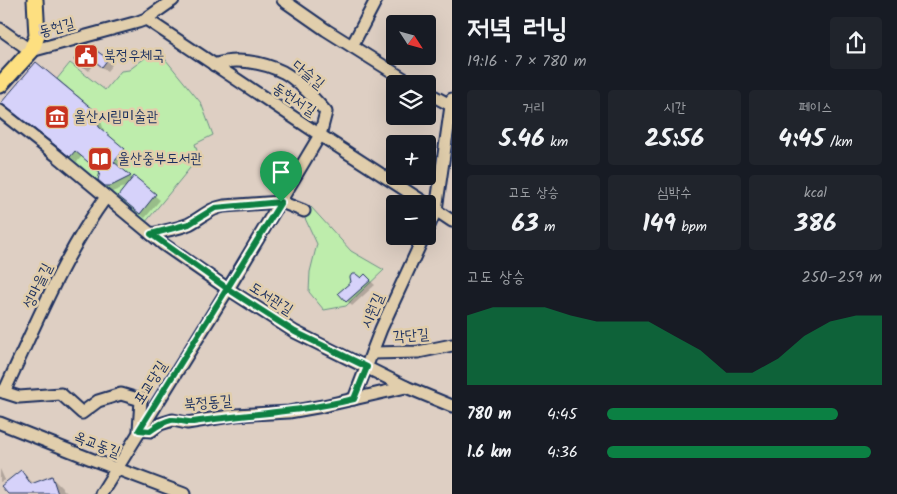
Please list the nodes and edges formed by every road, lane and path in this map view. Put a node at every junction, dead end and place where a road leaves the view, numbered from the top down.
1 (35, 0) edge
2 (173, 0) edge
3 (283, 0) edge
4 (376, 0) edge
5 (146, 19) junction
6 (0, 29) edge
7 (352, 46) junction
8 (31, 51) junction
9 (214, 65) junction
10 (398, 75) edge
11 (0, 85) edge
12 (436, 97) edge
13 (452, 104) edge
14 (0, 111) edge
15 (448, 128) junction
16 (320, 135) junction
17 (452, 141) edge
18 (413, 195) edge
19 (433, 195) edge
20 (106, 197) junction
21 (281, 202) junction
22 (436, 210) edge
23 (304, 212) dead end
24 (452, 220) edge
25 (151, 234) junction
26 (420, 245) edge
27 (228, 289) junction
28 (452, 345) edge
29 (372, 353) junction
30 (367, 367) junction
31 (406, 387) junction
32 (2, 391) edge
33 (354, 399) junction
34 (452, 406) edge
35 (0, 422) edge
36 (139, 430) junction
37 (116, 468) junction
38 (100, 494) edge
39 (184, 494) edge

1 - 8 main road
2 - 5 street, 동헌길
3 - 7 street
4 - 7 street
5 - 8 street, 동헌길
5 - 9 street, 동헌서길
6 - 8 street
7 - 10 street
8 - 11 main road
9 - 16 street, 동헌서길
9 - 16 street, 다슬길
12 - 13 street
13 - 15 street
14 - 20 street, 도서관길
15 - 17 street
15 - 19 street
16 - 18 street, 동헌서길
16 - 21 street, 포교당길
20 - 25 street, 도서관길
20 - 32 street, 성마을길
21 - 23 street
21 - 25 street
21 - 27 street, 포교당길
22 - 24 street, 동헌서길
25 - 27 street, 도서관길
26 - 29 street, 시원길
27 - 30 street, 도서관길
27 - 36 street, 포교당길
28 - 29 street, 각단길
29 - 30 street, 시원길
30 - 31 street, 도서관길
30 - 33 street, 시원길
31 - 33 street, 북정동길
31 - 34 street, 도서관길
32 - 36 street
33 - 36 street, 북정동길
35 - 37 street, 옥교동길
36 - 37 street, 포교당길
37 - 38 street, 포교당길
37 - 39 street, 옥교동길

